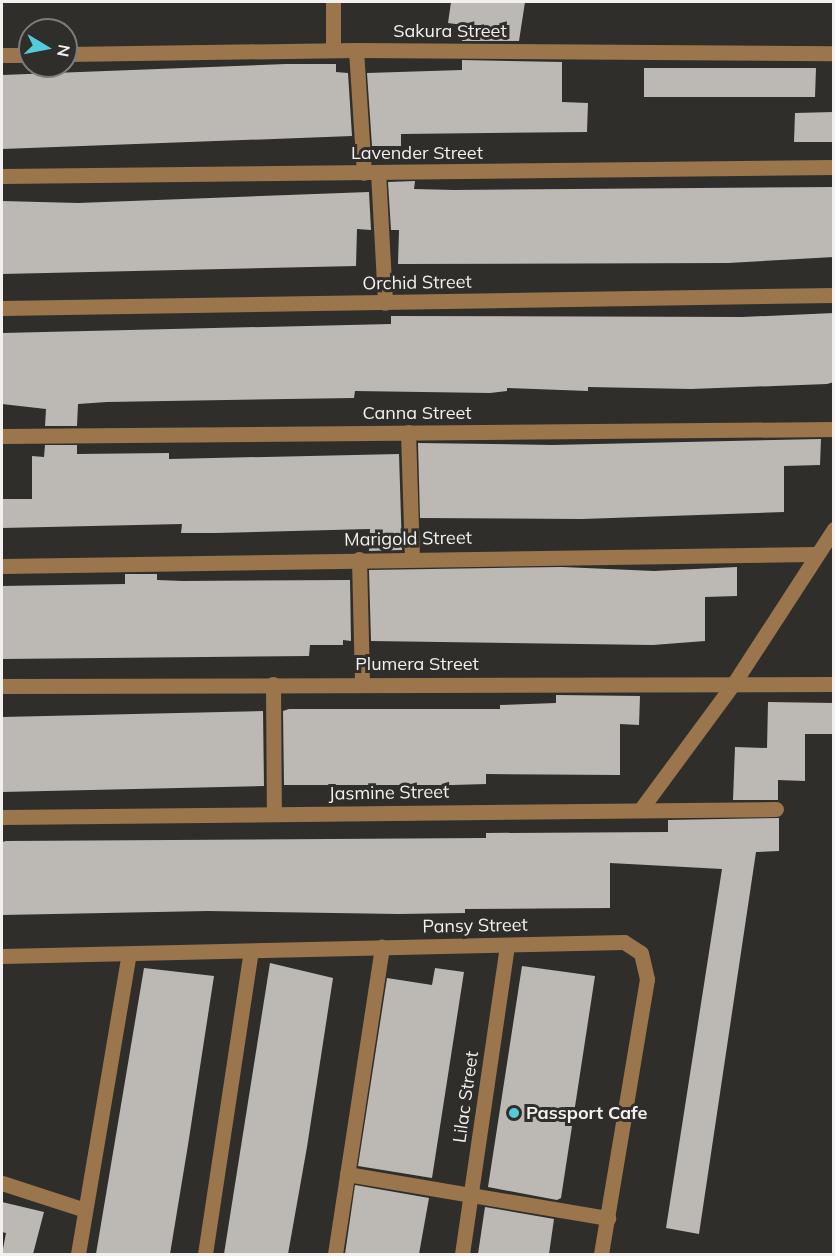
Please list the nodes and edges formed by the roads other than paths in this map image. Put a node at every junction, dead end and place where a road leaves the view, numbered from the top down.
1 (333, 2) edge
2 (333, 50) junction
3 (356, 50) junction
4 (834, 53) edge
5 (78, 54) edge
6 (2, 55) edge
7 (18, 55) edge
8 (834, 167) edge
9 (371, 173) junction
10 (2, 176) edge
11 (834, 295) edge
12 (385, 303) junction
13 (2, 308) edge
14 (834, 429) edge
15 (408, 432) junction
16 (2, 436) edge
17 (834, 529) edge
18 (814, 554) junction
19 (412, 559) junction
20 (359, 560) junction
21 (2, 566) edge
22 (734, 683) junction
23 (273, 684) junction
24 (362, 684) junction
25 (834, 684) edge
26 (2, 686) edge
27 (640, 809) junction
28 (776, 809) dead end
29 (274, 814) junction
30 (2, 817) edge
31 (507, 945) junction
32 (382, 947) junction
33 (251, 951) junction
34 (129, 954) junction
35 (2, 956) edge
36 (347, 1174) junction
37 (2, 1183) edge
38 (472, 1195) junction
39 (86, 1210) junction
40 (608, 1218) junction
41 (78, 1254) edge
42 (205, 1254) edge
43 (335, 1254) edge
44 (462, 1254) edge
45 (601, 1254) edge

1 - 2 street
2 - 3 street, Sakura Street
2 - 5 street, Sakura Street
3 - 4 street, Sakura Street
3 - 9 street
6 - 7 street
8 - 9 street, Lavender Street
9 - 10 street, Lavender Street
9 - 12 street
11 - 12 street, Orchid Street
12 - 13 street, Orchid Street
14 - 15 street, Canna Street
15 - 16 street, Canna Street
15 - 19 street
17 - 18 street
18 - 19 street, Marigold Street
18 - 22 street
19 - 20 street, Marigold Street
20 - 21 street, Marigold Street
20 - 24 street
22 - 24 street, Plumera Street
22 - 25 street, Plumera Street
22 - 27 street
23 - 24 street, Plumera Street
23 - 26 street, Plumera Street
23 - 29 street
27 - 28 street, Jasmine Street
27 - 29 street, Jasmine Street
29 - 30 street, Jasmine Street
31 - 32 street, Pansy Street
31 - 38 street, Lilac Street
31 - 40 street, Pansy Street
32 - 33 street, Pansy Street
32 - 36 street
33 - 34 street, Pansy Street
33 - 42 street
34 - 35 street, Pansy Street
34 - 39 street
36 - 38 street
36 - 43 street
37 - 39 street
38 - 40 street
38 - 44 street, Lilac Street
39 - 41 street
40 - 45 street, Pansy Street

